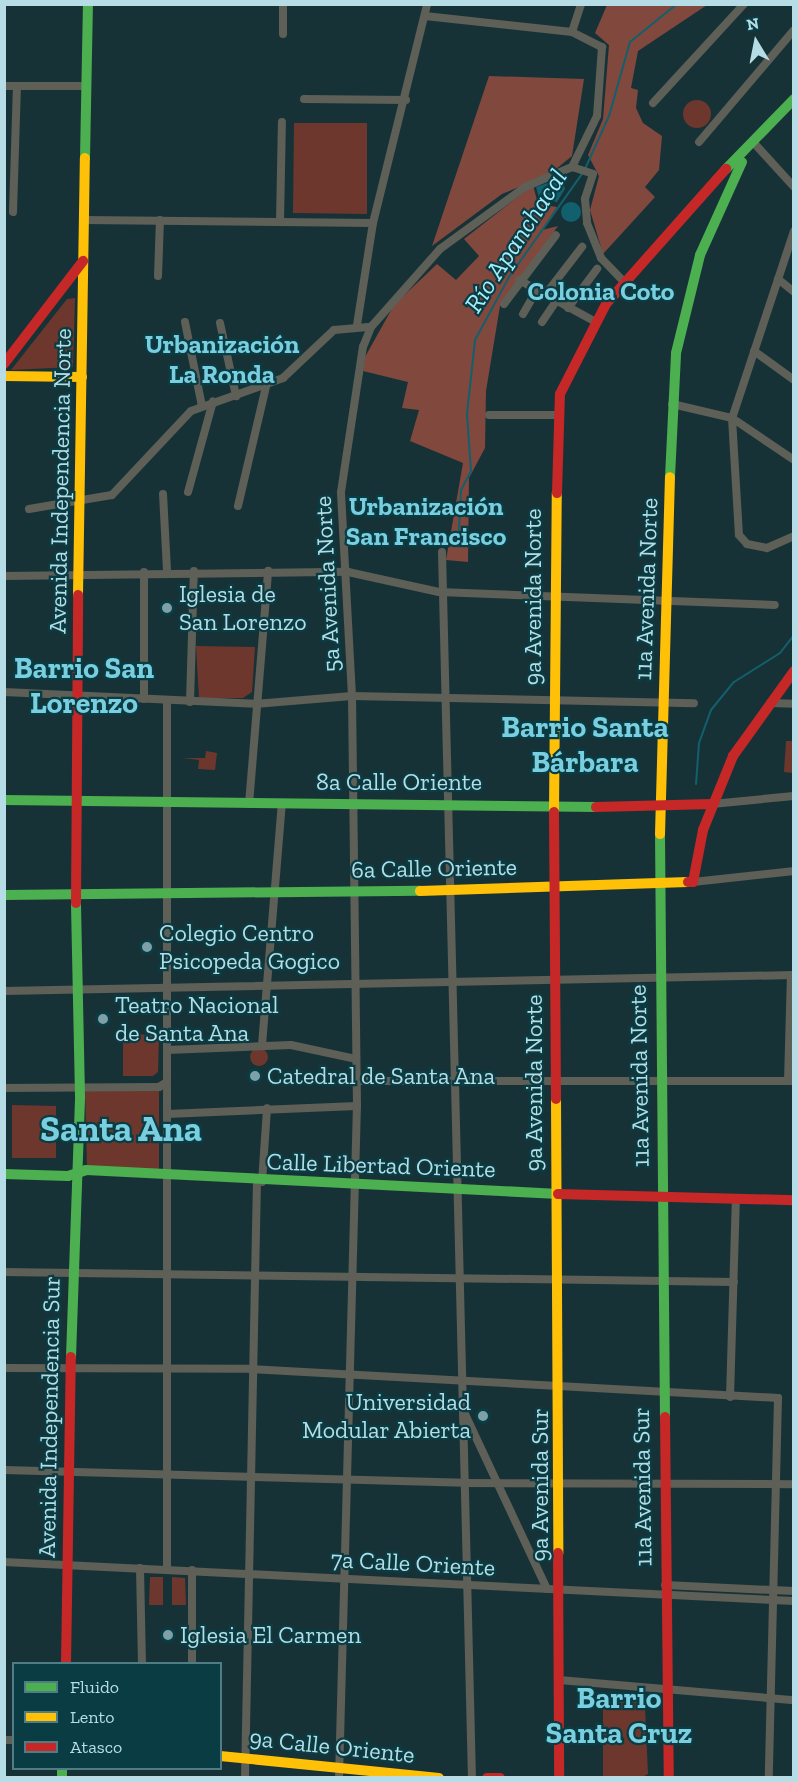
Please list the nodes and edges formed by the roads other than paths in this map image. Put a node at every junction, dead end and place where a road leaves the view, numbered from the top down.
1 (88, 4) edge
2 (283, 4) edge
3 (427, 4) edge
4 (581, 4) edge
5 (744, 4) edge
6 (425, 16) junction
7 (794, 30) edge
8 (572, 32) junction
9 (283, 34) dead end
10 (4, 86) edge
11 (17, 86) junction
12 (86, 86) junction
13 (304, 99) dead end
14 (406, 99) junction
15 (794, 99) edge
16 (653, 103) dead end
17 (790, 108) edge
18 (282, 122) dead end
19 (699, 142) dead end
20 (754, 143) junction
21 (572, 168) junction
22 (794, 187) edge
23 (691, 206) junction
24 (13, 212) dead end
25 (711, 219) junction
26 (84, 220) junction
27 (160, 220) junction
28 (280, 222) junction
29 (373, 223) junction
30 (794, 231) edge
31 (556, 235) dead end
32 (582, 247) dead end
33 (83, 261) junction
34 (597, 269) dead end
35 (158, 276) dead end
36 (519, 279) junction
37 (778, 279) junction
38 (624, 282) junction
39 (537, 290) junction
40 (794, 292) edge
41 (545, 296) junction
42 (556, 301) junction
43 (504, 304) dead end
44 (568, 308) junction
45 (523, 314) dead end
46 (594, 321) junction
47 (185, 322) dead end
48 (542, 322) dead end
49 (220, 323) dead end
50 (357, 325) junction
51 (371, 327) junction
52 (754, 351) junction
53 (4, 364) edge
54 (4, 375) edge
55 (82, 377) junction
56 (794, 380) edge
57 (266, 387) junction
58 (236, 396) junction
59 (213, 401) junction
60 (672, 404) junction
61 (202, 406) junction
62 (489, 415) dead end
63 (559, 415) junction
64 (732, 418) junction
65 (794, 460) edge
66 (188, 492) dead end
67 (163, 494) dead end
68 (81, 502) junction
69 (238, 506) dead end
70 (28, 509) dead end
71 (794, 536) edge
72 (442, 552) dead end
73 (194, 571) junction
74 (268, 571) junction
75 (144, 572) junction
76 (167, 572) junction
77 (348, 572) junction
78 (80, 575) junction
79 (4, 576) edge
80 (439, 591) junction
81 (553, 598) junction
82 (668, 603) junction
83 (775, 605) dead end
84 (794, 671) edge
85 (4, 692) edge
86 (352, 696) junction
87 (79, 697) junction
88 (446, 698) junction
89 (554, 698) junction
90 (144, 699) junction
91 (664, 699) junction
92 (167, 701) junction
93 (190, 702) junction
94 (694, 703) dead end
95 (770, 703) junction
96 (255, 704) junction
97 (794, 704) edge
98 (794, 796) edge
99 (4, 800) edge
100 (354, 802) junction
101 (74, 803) junction
102 (282, 803) junction
103 (446, 803) junction
104 (249, 804) junction
105 (712, 804) junction
106 (167, 805) junction
107 (553, 806) junction
108 (662, 808) junction
109 (794, 871) edge
110 (693, 882) junction
111 (659, 884) junction
112 (554, 887) junction
113 (353, 890) junction
114 (448, 891) junction
115 (274, 892) junction
116 (169, 894) junction
117 (74, 895) junction
118 (4, 896) edge
119 (792, 975) edge
120 (658, 982) junction
121 (453, 983) junction
122 (355, 984) junction
123 (556, 984) junction
124 (267, 985) junction
125 (170, 989) junction
126 (4, 991) edge
127 (76, 991) junction
128 (262, 1045) junction
129 (167, 1050) junction
130 (356, 1059) junction
131 (661, 1078) junction
132 (357, 1081) junction
133 (790, 1081) edge
134 (167, 1082) junction
135 (453, 1082) junction
136 (555, 1084) junction
137 (4, 1088) edge
138 (78, 1088) junction
139 (357, 1106) junction
140 (267, 1108) junction
141 (167, 1114) junction
142 (75, 1172) junction
143 (4, 1174) edge
144 (167, 1178) junction
145 (260, 1181) junction
146 (356, 1184) junction
147 (455, 1191) junction
148 (555, 1193) junction
149 (662, 1197) junction
150 (736, 1199) junction
151 (794, 1200) edge
152 (73, 1271) junction
153 (4, 1272) edge
154 (168, 1272) junction
155 (256, 1272) junction
156 (354, 1275) junction
157 (459, 1277) junction
158 (663, 1281) junction
159 (734, 1282) junction
160 (559, 1283) junction
161 (71, 1367) junction
162 (4, 1368) edge
163 (169, 1369) junction
164 (250, 1369) junction
165 (352, 1376) junction
166 (462, 1383) junction
167 (561, 1390) junction
168 (662, 1394) junction
169 (730, 1397) junction
170 (463, 1412) junction
171 (4, 1470) edge
172 (69, 1473) junction
173 (166, 1475) junction
174 (248, 1478) junction
175 (347, 1479) junction
176 (663, 1482) junction
177 (464, 1483) junction
178 (561, 1483) junction
179 (499, 1484) junction
180 (775, 1484) junction
181 (794, 1484) edge
182 (4, 1562) edge
183 (67, 1565) junction
184 (140, 1568) junction
185 (167, 1568) junction
186 (192, 1570) junction
187 (248, 1574) junction
188 (348, 1580) junction
189 (466, 1585) junction
190 (547, 1589) junction
191 (665, 1589) junction
192 (773, 1590) junction
193 (561, 1591) junction
194 (794, 1591) edge
195 (773, 1600) junction
196 (794, 1601) edge
197 (66, 1662) edge
198 (142, 1662) edge
199 (192, 1662) edge
200 (559, 1680) junction
201 (667, 1690) junction
202 (769, 1699) junction
203 (794, 1700) edge
204 (222, 1756) edge
205 (245, 1758) junction
206 (340, 1772) edge
207 (245, 1778) edge
208 (438, 1778) edge
209 (472, 1778) edge
210 (487, 1778) edge
211 (500, 1778) edge
212 (559, 1778) edge
213 (669, 1778) edge
214 (769, 1778) edge

1 - 12 main road, Avenida Independencia Norte
2 - 9 street
3 - 6 street
4 - 8 street
5 - 16 street
6 - 8 street
6 - 14 street
7 - 19 street
8 - 21 street
10 - 11 street
11 - 12 street
11 - 24 street
12 - 26 main road, Avenida Independencia Norte
13 - 14 street
14 - 29 street
15 - 17 main road
17 - 20 main road
18 - 28 street
20 - 22 street
20 - 23 main road, 9a Avenida Norte
20 - 25 main road, 11a Avenida Norte
21 - 38 street
21 - 51 street
23 - 25 main road
23 - 38 main road, 9a Avenida Norte
25 - 60 main road, 11a Avenida Norte
26 - 27 street
26 - 33 main road, Avenida Independencia Norte
27 - 28 street
27 - 35 street
28 - 29 street
29 - 50 street
30 - 37 street
31 - 36 street
32 - 41 street
33 - 53 main road
33 - 55 main road, Avenida Independencia Norte
34 - 44 street
36 - 39 street
36 - 43 street
37 - 40 street
37 - 52 street
38 - 46 main road, 9a Avenida Norte
39 - 41 street
39 - 45 street
41 - 42 street
42 - 44 street
42 - 48 street
44 - 46 street
46 - 63 main road, 9a Avenida Norte
47 - 61 street
49 - 58 street
50 - 51 street
50 - 57 street
51 - 77 street, 5a Avenida Norte
52 - 56 street
52 - 64 street
54 - 55 main road
55 - 68 main road, Avenida Independencia Norte
57 - 58 street
57 - 69 street
58 - 59 street
59 - 61 street
59 - 66 street
60 - 64 street
60 - 82 main road, 11a Avenida Norte
61 - 68 street
62 - 63 street
63 - 81 main road, 9a Avenida Norte
64 - 65 street
64 - 71 street
67 - 76 street
68 - 70 street
68 - 78 main road, Avenida Independencia Norte
72 - 80 street
73 - 74 street
73 - 76 street
73 - 93 street
74 - 77 street
74 - 96 street
75 - 76 street
75 - 78 street
75 - 90 street
77 - 80 street
77 - 86 street, 5a Avenida Norte
78 - 79 street
78 - 87 main road, Avenida Independencia Norte
80 - 81 street
80 - 88 street
81 - 82 street
81 - 89 main road, 9a Avenida Norte
82 - 83 street
82 - 91 main road, 11a Avenida Norte
84 - 95 main road
85 - 87 street
86 - 88 street
86 - 96 street
86 - 100 street, 5a Avenida Norte
87 - 90 street
87 - 101 main road, Avenida Independencia Norte
88 - 89 street
88 - 103 street
89 - 91 street
89 - 107 main road, 9a Avenida Norte
90 - 92 street
91 - 94 street
91 - 108 main road, 11a Avenida Norte
92 - 93 street
92 - 106 street
93 - 96 street
95 - 97 street
95 - 105 main road
96 - 104 street
98 - 105 street, 8a Calle Oriente
99 - 101 main road, 8a Calle Oriente
100 - 102 main road, 8a Calle Oriente
100 - 103 main road, 8a Calle Oriente
100 - 113 street, 5a Avenida Norte
101 - 106 main road, 8a Calle Oriente
101 - 117 main road, Avenida Independencia Norte
102 - 104 main road, 8a Calle Oriente
102 - 115 street
103 - 107 main road, 8a Calle Oriente
103 - 114 street
104 - 106 main road, 8a Calle Oriente
105 - 108 main road, 8a Calle Oriente
105 - 110 main road
106 - 116 street
107 - 108 main road, 8a Calle Oriente
107 - 112 main road, 9a Avenida Norte
108 - 111 main road, 11a Avenida Norte
109 - 110 street, 6a Calle Oriente
110 - 111 main road, 6a Calle Oriente
111 - 112 main road, 6a Calle Oriente
111 - 120 main road, 11a Avenida Norte
112 - 114 main road, 6a Calle Oriente
112 - 123 main road, 9a Avenida Norte
113 - 114 main road, 6a Calle Oriente
113 - 115 main road, 6a Calle Oriente
113 - 122 street, 5a Avenida Norte
114 - 121 street
115 - 116 main road, 6a Calle Oriente
115 - 124 street
116 - 117 main road, 6a Calle Oriente
116 - 125 street
117 - 118 main road, 6a Calle Oriente
117 - 127 main road, Avenida Independencia Norte
119 - 120 street
119 - 133 street
120 - 123 street
120 - 131 main road, 11a Avenida Norte
121 - 122 street
121 - 123 street
121 - 135 street
122 - 124 street
122 - 130 street, 5a Avenida Norte
123 - 136 main road, 9a Avenida Norte
124 - 125 street
124 - 128 street
125 - 127 street
125 - 129 street
126 - 127 street
127 - 138 main road, Avenida Independencia Norte
128 - 129 street
128 - 130 street
129 - 134 street
130 - 132 street, 5a Avenida Norte
131 - 133 street
131 - 136 street
131 - 149 main road, 11a Avenida Norte
132 - 135 street
132 - 139 street, 5a Avenida Norte
134 - 138 street
134 - 141 street
135 - 136 street
135 - 147 street
136 - 148 main road, 9a Avenida Norte
137 - 138 street
138 - 142 main road, Avenida Independencia Norte
139 - 140 street
139 - 146 street, 5a Avenida Norte
140 - 141 street
140 - 145 street
141 - 144 street
142 - 143 main road, Calle Libertad Oriente
142 - 144 main road, Calle Libertad Oriente
142 - 152 main road, Avenida Independencia Sur
144 - 145 main road, Calle Libertad Oriente
144 - 154 street
145 - 146 main road, Calle Libertad Oriente
145 - 155 street
146 - 147 main road, Calle Libertad Oriente
146 - 156 street, 5a Avenida Norte
147 - 148 main road, Calle Libertad Oriente
147 - 157 street
148 - 149 main road, Calle Libertad Oriente
148 - 160 main road, 9a Avenida Sur
149 - 150 main road, Calle Libertad Oriente
149 - 158 main road, 11a Avenida Sur
150 - 151 main road, Calle Libertad Oriente
150 - 159 street
152 - 153 street
152 - 154 street
152 - 161 main road, Avenida Independencia Sur
154 - 155 street
154 - 163 street
155 - 156 street
155 - 164 street
156 - 157 street
156 - 165 street, 5a Avenida Norte
157 - 160 street
157 - 166 street
158 - 159 street
158 - 160 street
158 - 168 main road, 11a Avenida Sur
159 - 169 street
160 - 167 main road, 9a Avenida Sur
161 - 162 street
161 - 163 street
161 - 172 main road, Avenida Independencia Sur
163 - 164 street
163 - 173 street
164 - 165 street
164 - 174 street
165 - 166 street
165 - 175 street, 5a Avenida Norte
166 - 167 street
166 - 170 street
167 - 168 street
167 - 178 main road, 9a Avenida Sur
168 - 169 street
168 - 176 main road, 11a Avenida Sur
169 - 180 street
170 - 177 street
170 - 179 street
171 - 172 street
172 - 173 street
172 - 183 main road, Avenida Independencia Sur
173 - 174 street
173 - 185 street
174 - 175 street
174 - 187 street
175 - 177 street
175 - 188 street, 5a Avenida Norte
176 - 178 street
176 - 180 street
176 - 191 main road, 11a Avenida Sur
177 - 179 street
177 - 189 street
178 - 179 street
178 - 193 main road, 9a Avenida Sur
179 - 190 street
180 - 181 street
180 - 192 street
182 - 183 street, 7a Calle Oriente
183 - 184 street, 7a Calle Oriente
183 - 197 main road, Avenida Independencia Sur
184 - 185 street, 7a Calle Oriente
184 - 198 street
185 - 186 street, 7a Calle Oriente
186 - 187 street, 7a Calle Oriente
186 - 199 street
187 - 188 street, 7a Calle Oriente
187 - 205 street
188 - 189 street, 7a Calle Oriente
188 - 206 street, 5a Avenida Norte
189 - 190 street, 7a Calle Oriente
189 - 209 street
190 - 193 street, 7a Calle Oriente
191 - 192 street, 7a Calle Oriente
191 - 193 street, 7a Calle Oriente
191 - 195 street, 7a Calle Oriente
191 - 201 main road, 11a Avenida Sur
192 - 194 street, 7a Calle Oriente
192 - 195 street
193 - 200 main road, 9a Avenida Sur
195 - 196 street, 7a Calle Oriente
195 - 202 street
200 - 201 street
200 - 212 main road, 9a Avenida Sur
201 - 202 street
201 - 213 main road, 11a Avenida Sur
202 - 203 street
202 - 214 street
204 - 205 main road, 9a Calle Oriente
205 - 206 main road, 9a Calle Oriente
205 - 207 street
206 - 208 main road, 9a Calle Oriente
210 - 211 main road

